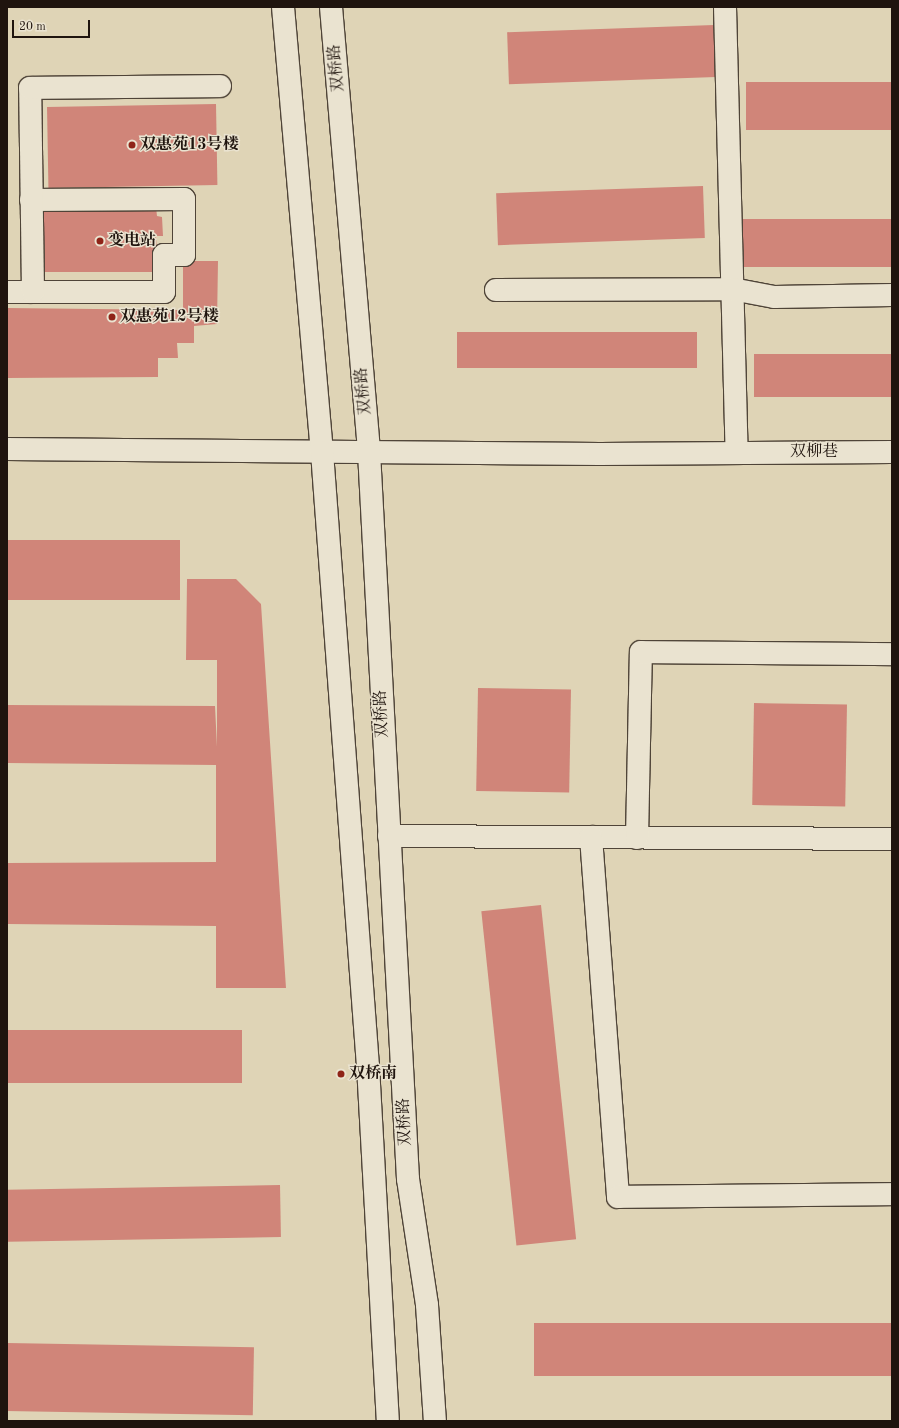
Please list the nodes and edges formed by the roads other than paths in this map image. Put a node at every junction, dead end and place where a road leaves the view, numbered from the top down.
1 (283, 7) edge
2 (332, 7) edge
3 (725, 7) edge
4 (220, 86) dead end
5 (31, 200) junction
6 (732, 289) junction
7 (496, 290) dead end
8 (7, 292) edge
9 (33, 292) junction
10 (892, 295) edge
11 (7, 449) edge
12 (322, 452) junction
13 (369, 452) junction
14 (737, 452) junction
15 (892, 452) edge
16 (892, 654) edge
17 (389, 836) junction
18 (591, 837) junction
19 (637, 838) junction
20 (892, 839) edge
21 (892, 1194) edge
22 (388, 1421) edge
23 (435, 1421) edge

1 - 12 street
2 - 13 street, 双桥路
3 - 6 street
4 - 5 street
5 - 9 street
5 - 9 street
6 - 7 street
6 - 10 street
6 - 14 street
8 - 9 street
11 - 12 street, 双柳巷
12 - 13 street, 双柳巷
12 - 22 street
13 - 14 street, 双柳巷
13 - 17 street, 双桥路
14 - 15 street, 双柳巷
16 - 19 street
17 - 18 street
17 - 23 street, 双桥路
18 - 19 street
18 - 21 street
19 - 20 street

